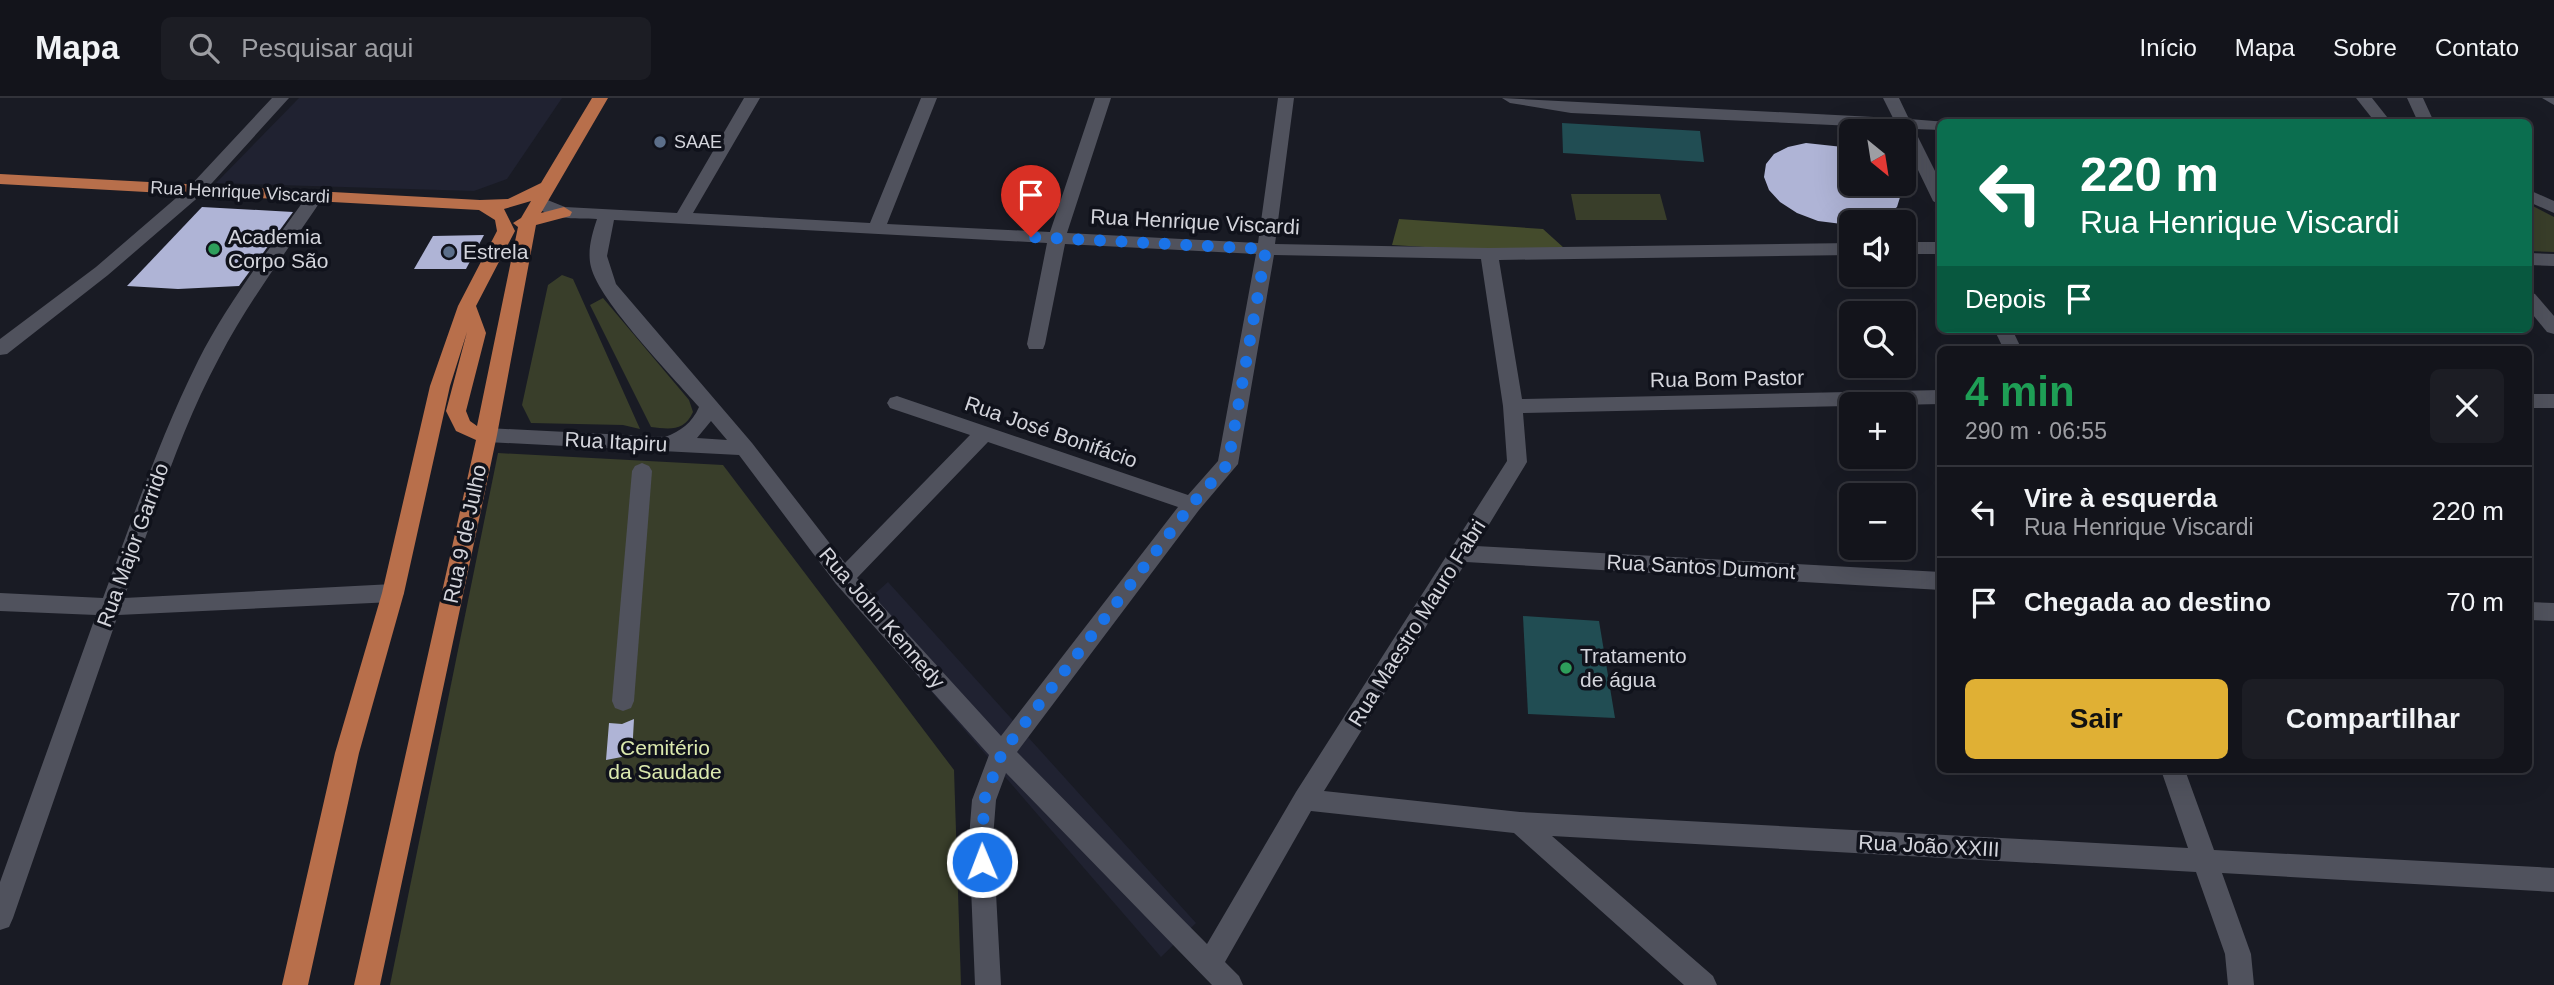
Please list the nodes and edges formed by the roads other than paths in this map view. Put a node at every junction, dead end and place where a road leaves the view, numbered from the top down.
1 (281, 98) edge
2 (600, 98) edge
3 (752, 98) edge
4 (929, 98) edge
5 (1102, 98) edge
6 (1286, 98) edge
7 (1510, 98) edge
8 (1891, 98) edge
9 (2364, 98) edge
10 (2415, 98) edge
11 (1574, 103) edge
12 (1839, 119) edge
13 (1901, 119) edge
14 (2381, 119) edge
15 (2425, 119) edge
16 (1916, 124) edge
17 (1937, 125) edge
18 (1916, 150) edge
19 (0, 179) edge
20 (196, 190) junction
21 (1937, 193) edge
22 (316, 196) junction
23 (2532, 197) edge
24 (538, 203) junction
25 (480, 205) junction
26 (2554, 208) edge
27 (564, 212) joint
28 (607, 214) junction
29 (682, 218) junction
30 (876, 229) junction
31 (506, 231) junction
32 (1058, 238) junction
33 (1916, 248) edge
34 (1937, 248) edge
35 (1266, 249) junction
36 (1839, 249) edge
37 (1489, 254) junction
38 (2532, 259) edge
39 (2554, 260) edge
40 (2532, 302) edge
41 (467, 306) junction
42 (2554, 328) edge
43 (1036, 344) dead end
44 (0, 349) edge
45 (1937, 397) edge
46 (2532, 401) edge
47 (2554, 401) edge
48 (897, 403) dead end
49 (709, 406) junction
50 (1513, 406) junction
51 (984, 434) junction
52 (487, 435) junction
53 (663, 444) junction
54 (745, 448) junction
55 (642, 471) dead end
56 (1192, 504) junction
57 (1461, 553) junction
58 (844, 578) junction
59 (1937, 581) edge
60 (393, 593) junction
61 (0, 602) edge
62 (112, 607) junction
63 (2532, 611) edge
64 (2554, 612) edge
65 (622, 701) dead end
66 (1002, 753) junction
67 (2174, 773) edge
68 (1306, 800) junction
69 (1520, 823) junction
70 (2208, 862) junction
71 (2554, 880) edge
72 (0, 918) edge
73 (1210, 964) junction
74 (295, 985) edge
75 (367, 985) edge
76 (988, 985) edge
77 (1230, 985) edge
78 (1704, 985) edge
79 (2241, 985) edge

1 - 20 street
2 - 24 main road, Rua 9 de Julho
3 - 29 street
4 - 30 street
5 - 32 street
6 - 35 street
7 - 11 street
8 - 13 street
9 - 14 street
10 - 15 street
11 - 12 street
16 - 17 street
18 - 21 street
19 - 20 main road, Rua Henrique Viscardi
20 - 22 main road, Rua Henrique Viscardi
20 - 44 street
22 - 25 main road, Rua Henrique Viscardi
22 - 62 street, Rua Major Garrido
23 - 26 street
24 - 25 main road, Rua Henrique Viscardi
24 - 27 main road
24 - 31 main road
24 - 52 main road, Rua 9 de Julho
25 - 31 main road
27 - 28 street, Rua Henrique Viscardi
28 - 29 street, Rua Henrique Viscardi
28 - 49 street, Rua John Kennedy
29 - 30 street, Rua Henrique Viscardi
30 - 32 street, Rua Henrique Viscardi
31 - 41 main road
32 - 35 street, Rua Henrique Viscardi
32 - 43 street
33 - 34 street
35 - 37 street, Rua Henrique Viscardi
35 - 56 street
36 - 37 street, Rua Henrique Viscardi
37 - 50 street, Rua Maestro Mauro Fabri
38 - 39 street
40 - 42 street
41 - 52 main road
41 - 60 main road
45 - 50 street, Rua Bom Pastor
46 - 47 street
48 - 51 street, Rua José Bonifácio
49 - 53 street
49 - 54 street, Rua John Kennedy
50 - 57 street, Rua Maestro Mauro Fabri
51 - 56 street, Rua José Bonifácio
51 - 58 street
52 - 53 street, Rua Itapiru
52 - 75 main road, Rua 9 de Julho
53 - 54 street, Rua Itapiru
54 - 58 street, Rua John Kennedy
55 - 65 street
56 - 66 street
57 - 59 street, Rua Santos Dumont
57 - 68 street, Rua Maestro Mauro Fabri
58 - 66 street, Rua John Kennedy
60 - 62 street
60 - 74 main road
61 - 62 street
62 - 72 street, Rua Major Garrido
63 - 64 street
66 - 73 street, Rua John Kennedy
66 - 76 street
67 - 70 street
68 - 69 street, Rua João XXIII
68 - 73 street, Rua Maestro Mauro Fabri
69 - 70 street, Rua João XXIII
69 - 78 street
70 - 71 street, Rua João XXIII
70 - 79 street
73 - 77 street, Rua John Kennedy

